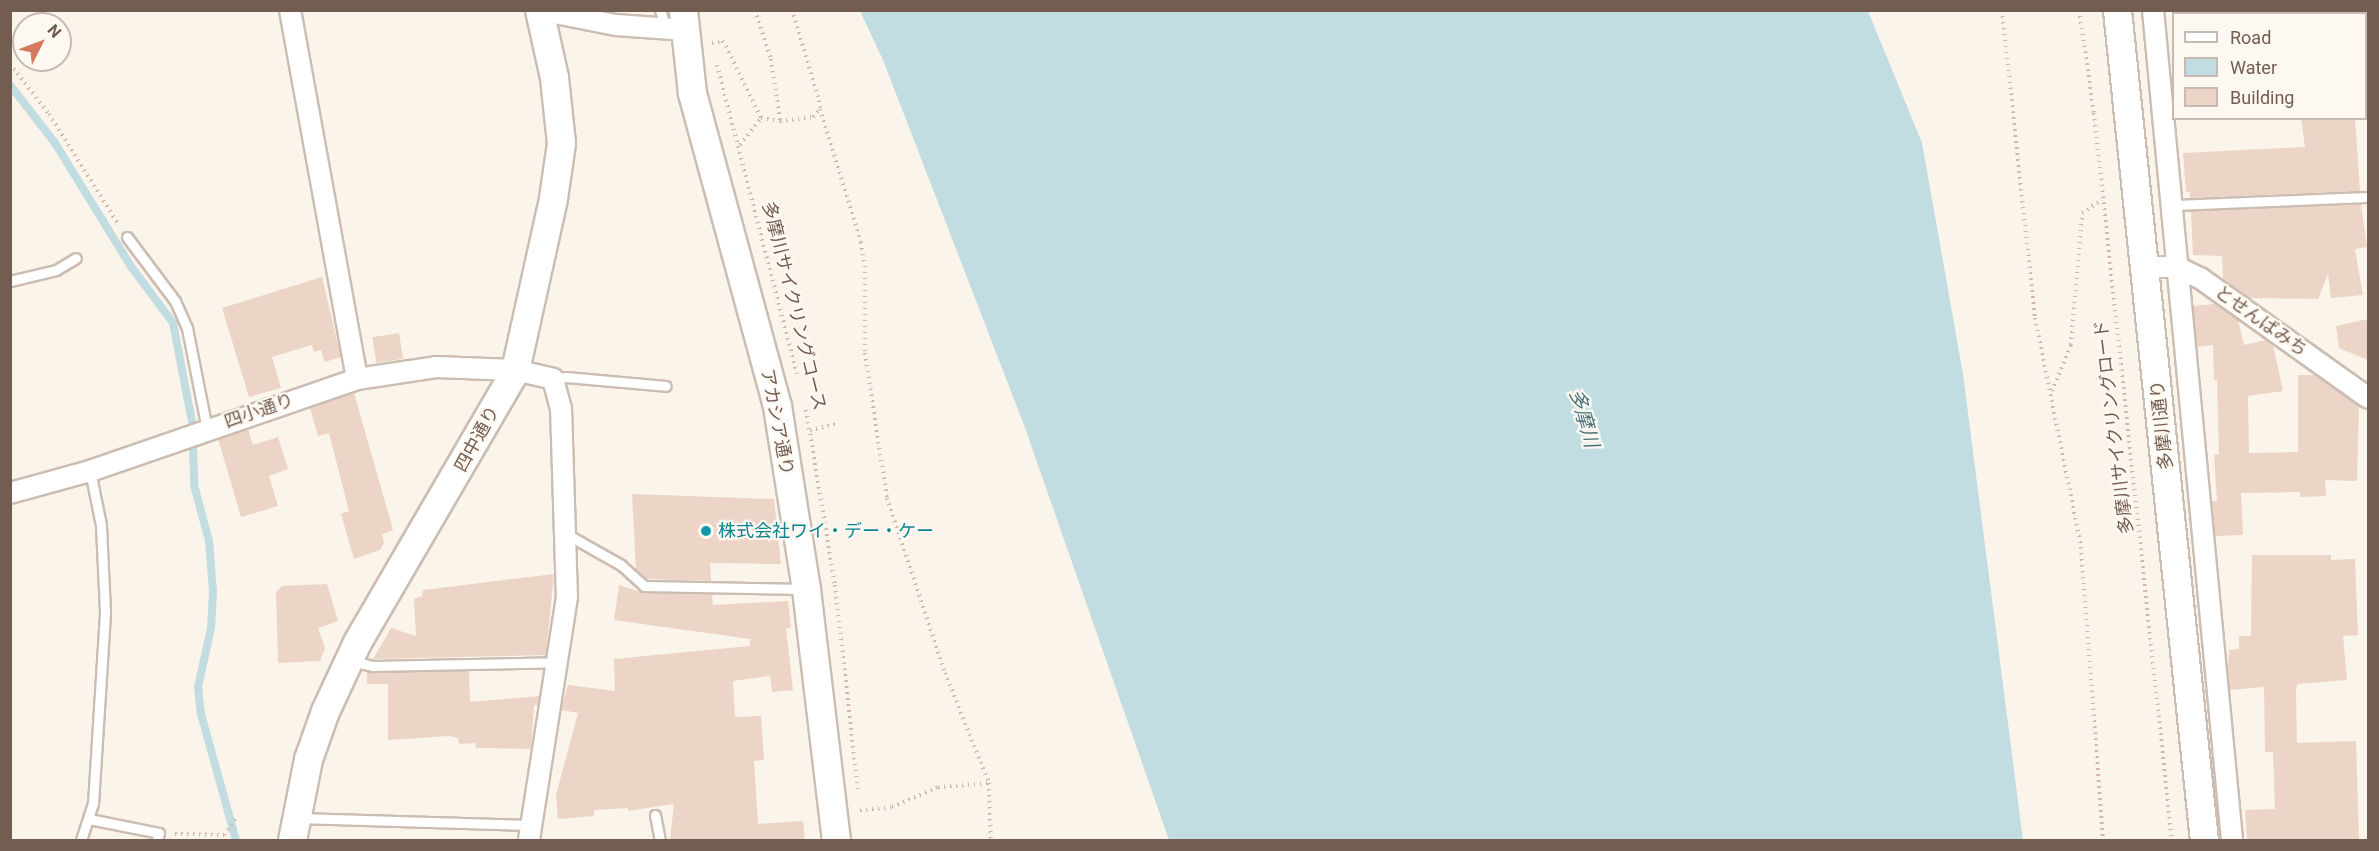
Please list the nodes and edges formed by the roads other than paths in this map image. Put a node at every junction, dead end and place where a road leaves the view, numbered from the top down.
1 (290, 10) edge
2 (539, 10) edge
3 (2117, 10) edge
4 (2153, 10) edge
5 (674, 20) edge
6 (2169, 107) edge
7 (2368, 197) edge
8 (2174, 205) junction
9 (127, 237) road end
10 (76, 258) dead end
11 (2145, 267) junction
12 (2177, 267) junction
13 (10, 281) edge
14 (515, 370) junction
15 (357, 379) junction
16 (553, 379) junction
17 (666, 386) dead end
18 (2368, 398) edge
19 (207, 429) junction
20 (90, 471) junction
21 (10, 493) edge
22 (568, 535) junction
23 (806, 589) junction
24 (348, 660) junction
25 (557, 662) junction
26 (655, 815) dead end
27 (89, 819) junction
28 (294, 829) edge
29 (530, 832) edge
30 (158, 837) edge
31 (81, 840) edge
32 (660, 840) edge
33 (836, 840) edge
34 (2204, 840) edge
35 (2232, 840) edge

1 - 15 street
2 - 5 street
2 - 14 street, 四中通り
3 - 11 street, 多摩川通り
4 - 6 street
5 - 23 street, アカシア通り
6 - 8 street
7 - 8 lane
8 - 12 street
9 - 19 lane
10 - 13 lane
11 - 12 street, とせんばみち
11 - 34 street, 多摩川通り
12 - 18 street, とせんばみち
12 - 35 street
14 - 15 street, 四小通り
14 - 16 street, 四小通り
14 - 24 street, 四中通り
15 - 19 street, 四小通り
16 - 17 lane
16 - 22 street
19 - 20 street, 四小通り
20 - 21 street, 四小通り
20 - 27 lane
22 - 23 lane
22 - 25 street
23 - 33 street, アカシア通り
24 - 25 lane
24 - 28 street, 四中通り
25 - 29 street
26 - 32 lane
27 - 30 lane
27 - 31 lane
28 - 29 lane

